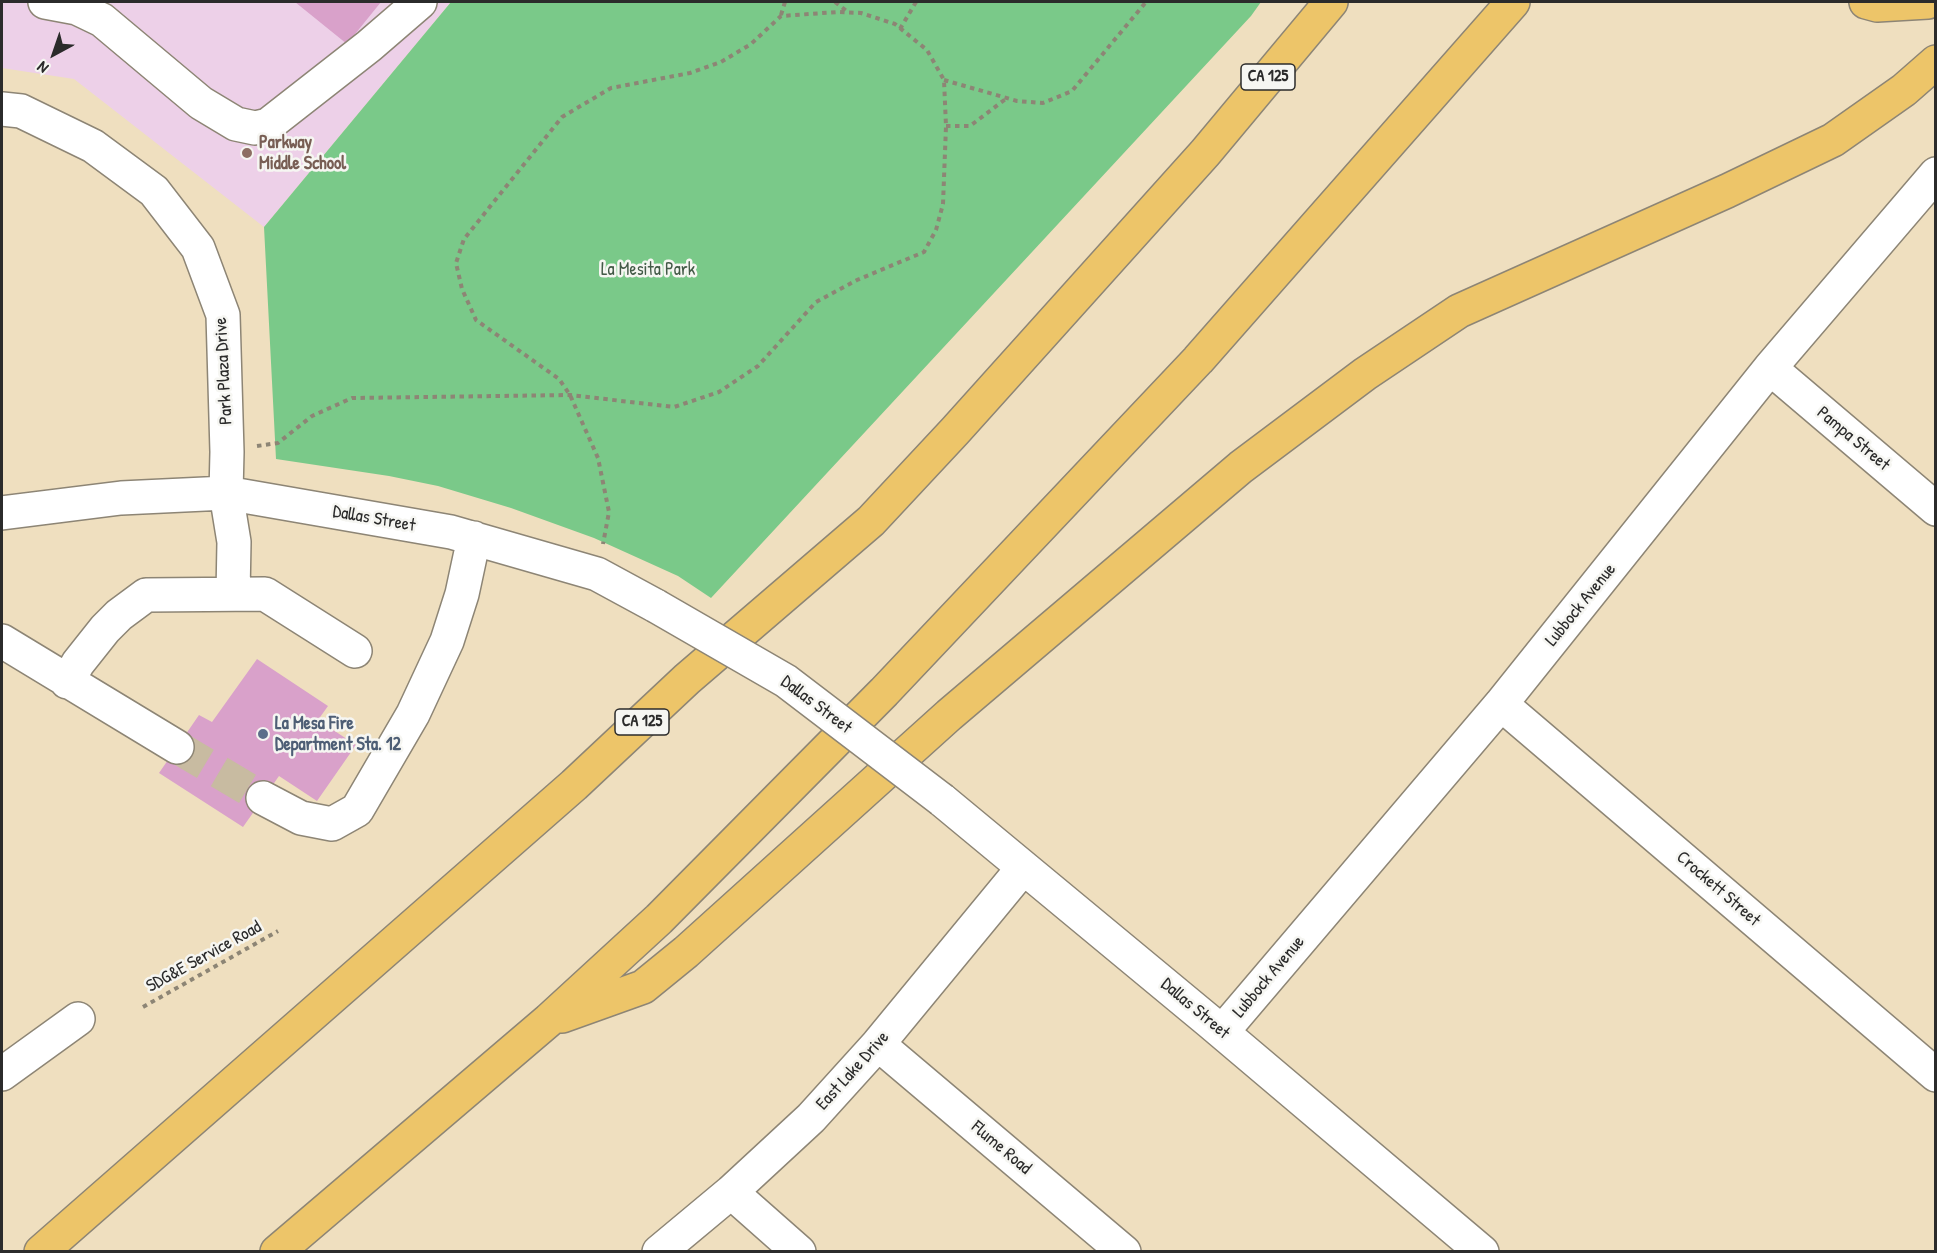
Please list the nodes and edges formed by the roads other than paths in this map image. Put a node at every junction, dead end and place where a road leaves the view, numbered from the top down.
1 (45, 2) edge
2 (420, 2) edge
3 (1313, 2) edge
4 (1331, 2) edge
5 (1513, 2) edge
6 (1866, 2) edge
7 (1928, 2) edge
8 (1935, 62) edge
9 (2, 109) edge
10 (1205, 153) junction
11 (1935, 174) edge
12 (1770, 368) junction
13 (226, 493) junction
14 (1935, 509) edge
15 (2, 513) edge
16 (474, 538) junction
17 (233, 594) junction
18 (2, 641) edge
19 (356, 651) dead end
20 (67, 682) junction
21 (1501, 704) junction
22 (177, 747) tunnel mouth
23 (263, 798) tunnel mouth
24 (1023, 868) junction
25 (78, 1019) dead end
26 (549, 1020) junction
27 (1222, 1032) junction
28 (878, 1044) junction
29 (2, 1074) edge
30 (1935, 1075) edge
31 (731, 1192) junction
32 (40, 1251) edge
33 (277, 1251) edge
34 (659, 1251) edge
35 (799, 1251) edge
36 (1124, 1251) edge
37 (1482, 1251) edge

1 - 2 street
3 - 10 highway
4 - 10 highway, CA 125
5 - 26 highway
6 - 7 highway
8 - 26 highway
9 - 13 street, Park Plaza Drive
10 - 32 highway, CA 125
11 - 12 street, Lubbock Avenue
12 - 14 street, Pampa Street
12 - 21 street, Lubbock Avenue
13 - 15 street, Dallas Street
13 - 16 street, Dallas Street
13 - 17 street, Park Plaza Drive
16 - 23 street
16 - 24 street, Dallas Street, bridge
17 - 19 street
17 - 20 street
18 - 20 street
20 - 22 street
21 - 27 street, Lubbock Avenue
21 - 30 street, Crockett Street
24 - 27 street, Dallas Street
24 - 28 street, East Lake Drive
25 - 29 street
26 - 33 highway
27 - 37 street, Dallas Street
28 - 31 street, East Lake Drive
28 - 36 street, Flume Road
31 - 34 street, East Lake Drive
31 - 35 street

